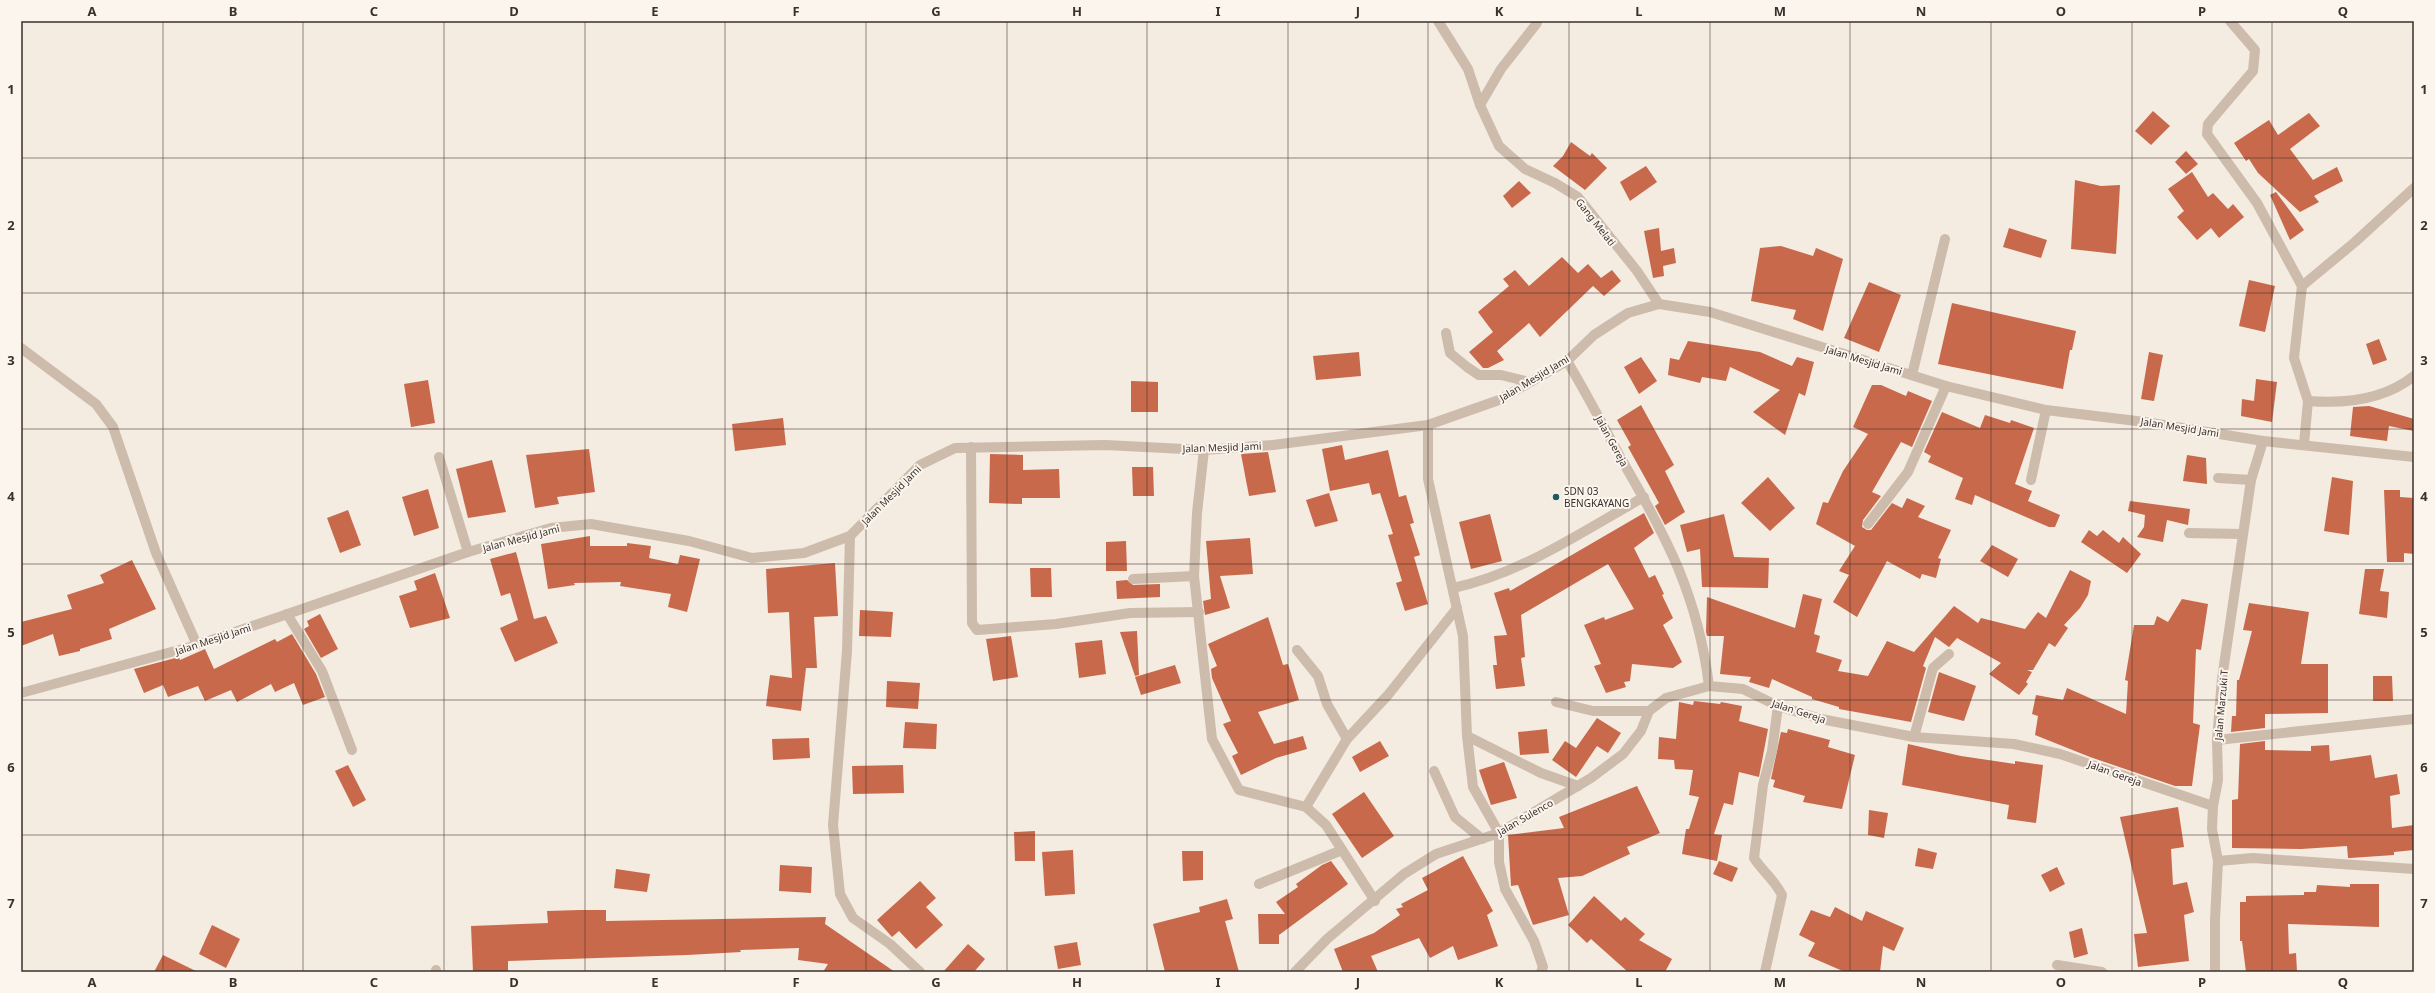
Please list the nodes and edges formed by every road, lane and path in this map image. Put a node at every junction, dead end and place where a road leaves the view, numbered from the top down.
1 (1438, 21) edge
2 (2230, 21) edge
3 (1537, 23) dead end
4 (1480, 105) junction
5 (2414, 188) edge
6 (1945, 239) dead end
7 (2302, 286) junction
8 (1659, 304) junction
9 (1446, 333) dead end
10 (21, 348) edge
11 (1567, 361) junction
12 (1912, 375) junction
13 (2414, 376) edge
14 (1530, 382) junction
15 (1946, 386) junction
16 (2308, 401) junction
17 (2046, 410) junction
18 (1428, 425) junction
19 (2263, 440) junction
20 (2304, 444) junction
21 (971, 447) junction
22 (1204, 450) junction
23 (439, 457) dead end
24 (2414, 457) edge
25 (2218, 478) dead end
26 (2031, 480) dead end
27 (2251, 480) junction
28 (1644, 497) junction
29 (1868, 524) dead end
30 (2189, 533) dead end
31 (2242, 534) junction
32 (850, 536) junction
33 (468, 552) junction
34 (1194, 576) junction
35 (1133, 579) dead end
36 (1452, 588) junction
37 (1457, 608) junction
38 (1200, 612) junction
39 (287, 614) junction
40 (197, 645) junction
41 (1297, 650) dead end
42 (1949, 654) dead end
43 (1709, 686) junction
44 (21, 693) edge
45 (1556, 702) dead end
46 (1778, 706) junction
47 (1649, 711) junction
48 (2414, 719) edge
49 (1467, 736) junction
50 (1914, 737) junction
51 (1346, 739) junction
52 (2217, 740) junction
53 (352, 750) dead end
54 (1434, 771) dead end
55 (1578, 786) junction
56 (2213, 806) junction
57 (1306, 807) junction
58 (1499, 833) junction
59 (1482, 839) junction
60 (1342, 850) junction
61 (2218, 861) junction
62 (2414, 869) edge
63 (1259, 884) dead end
64 (1375, 901) junction
65 (2057, 965) dead end
66 (1543, 970) edge
67 (920, 972) edge
68 (1295, 972) edge
69 (1765, 972) edge
70 (2102, 972) edge
71 (2215, 972) edge

1 - 4 street, Gang Melati
2 - 7 street
3 - 4 street
4 - 8 street, Gang Melati
5 - 7 street
6 - 12 street
7 - 16 street
8 - 11 street, Jalan Mesjid Jami
8 - 12 street, Jalan Mesjid Jami
9 - 14 street
10 - 40 street
11 - 14 street, Jalan Mesjid Jami
11 - 28 street, Jalan Gereja
12 - 15 street, Jalan Mesjid Jami
13 - 16 street
14 - 18 street, Jalan Mesjid Jami
15 - 17 street, Jalan Mesjid Jami
15 - 29 street
16 - 20 street
17 - 19 street, Jalan Mesjid Jami
17 - 26 street
18 - 22 street, Jalan Mesjid Jami
18 - 36 street
19 - 20 street, Jalan Mesjid Jami
19 - 27 street, Jalan Marzuki T
20 - 24 street, Jalan Mesjid Jami
21 - 22 street, Jalan Mesjid Jami
21 - 32 street, Jalan Mesjid Jami
21 - 38 street
22 - 34 street
23 - 33 street
25 - 27 street
27 - 31 street, Jalan Marzuki T
28 - 36 street
28 - 43 street, Jalan Gereja
30 - 31 street
31 - 52 street, Jalan Marzuki T
32 - 33 street, Jalan Mesjid Jami
32 - 67 street
33 - 39 street, Jalan Mesjid Jami
34 - 35 street
34 - 38 street
36 - 37 street
37 - 49 street
37 - 51 street
38 - 57 street
39 - 40 street, Jalan Mesjid Jami
39 - 53 street
40 - 44 street, Jalan Mesjid Jami
41 - 51 street
42 - 50 street
43 - 46 street, Jalan Gereja
43 - 47 street
45 - 47 street
46 - 50 street, Jalan Gereja
46 - 69 street
47 - 55 street, Jalan Sulenco
48 - 52 street
49 - 55 street
49 - 58 street
50 - 56 street, Jalan Gereja
51 - 57 street
52 - 56 street, Jalan Marzuki T
54 - 59 street
55 - 58 street, Jalan Sulenco
56 - 61 street, Jalan Marzuki T
57 - 60 street
58 - 59 street, Jalan Sulenco
58 - 66 street
59 - 64 street, Jalan Sulenco
60 - 63 street
60 - 64 street
61 - 62 street
61 - 71 street, Jalan Marzuki T
64 - 68 street, Jalan Sulenco
65 - 70 street

